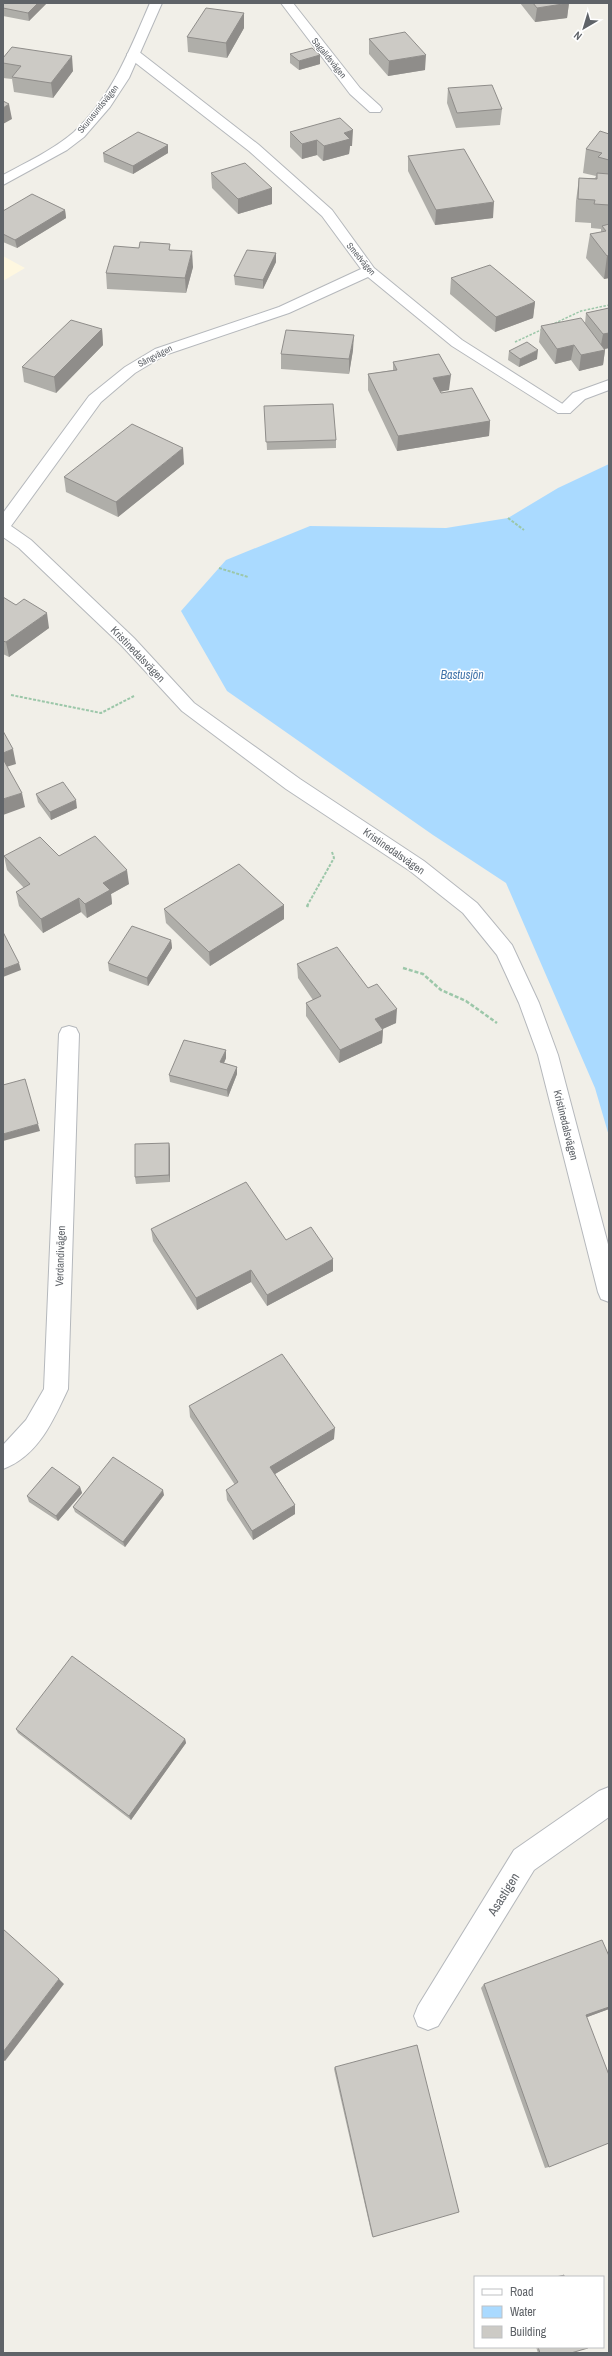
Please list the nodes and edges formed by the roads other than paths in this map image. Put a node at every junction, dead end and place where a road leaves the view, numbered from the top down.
1 (156, 3) edge
2 (287, 3) edge
3 (133, 54) junction
4 (375, 109) dead end
5 (3, 181) edge
6 (369, 271) junction
7 (609, 385) edge
8 (3, 525) edge
9 (3, 529) edge
10 (68, 1034) dead end
11 (609, 1292) edge
12 (3, 1458) edge
13 (609, 1801) edge
14 (428, 2016) dead end

1 - 3 street, Skurusundsvägen
2 - 4 street, Sagalidsvägen
3 - 5 street, Skurusundsvägen
3 - 6 street, Smedvägen
6 - 7 street, Smedvägen
6 - 8 street, Sångvägen
9 - 11 street, Kristinedalsvägen
10 - 12 street, Verdandivägen
13 - 14 street, Asastigen

